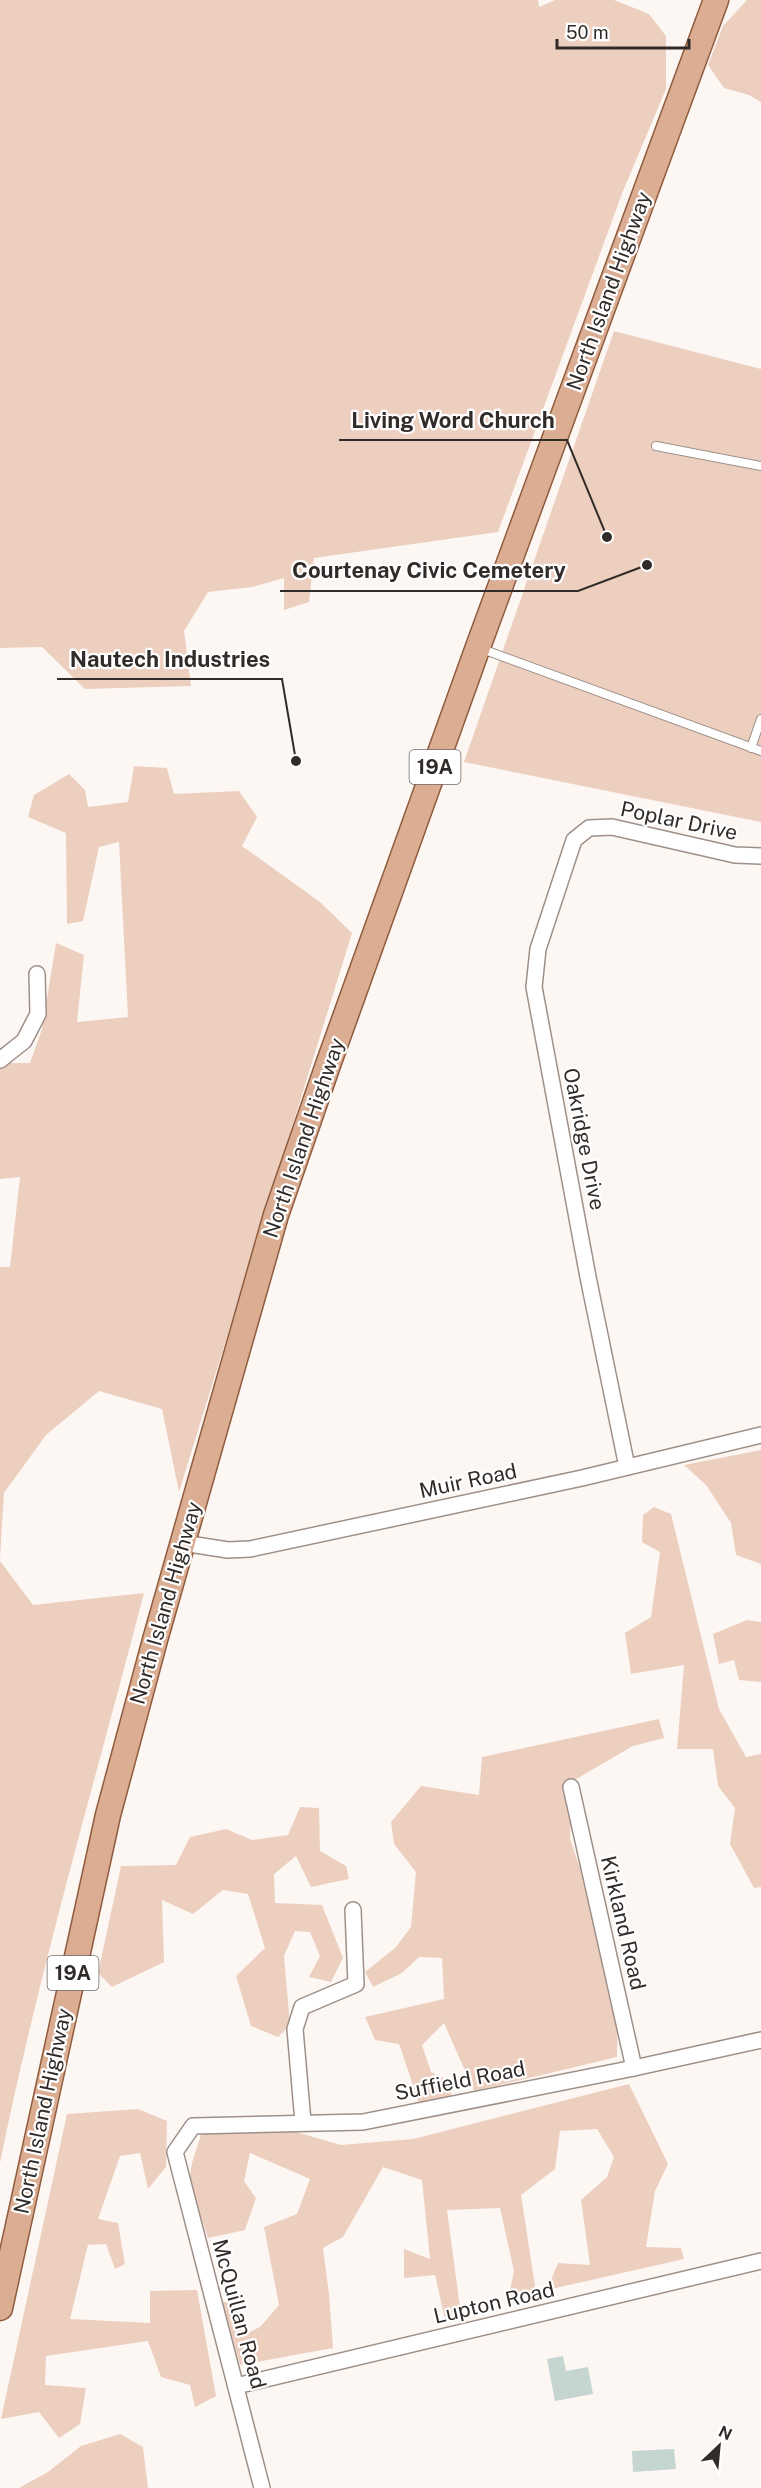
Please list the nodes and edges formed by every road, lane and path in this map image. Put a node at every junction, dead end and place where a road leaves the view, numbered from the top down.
1 (716, 0) edge
2 (656, 446) dead end
3 (761, 466) edge
4 (478, 647) junction
5 (761, 719) edge
6 (751, 748) junction
7 (761, 751) edge
8 (589, 828) joint
9 (761, 856) edge
10 (37, 974) dead end
11 (0, 1060) edge
12 (761, 1435) edge
13 (627, 1467) junction
14 (183, 1543) junction
15 (571, 1787) dead end
16 (353, 1910) dead end
17 (761, 2040) edge
18 (634, 2068) junction
19 (303, 2122) junction
20 (175, 2152) joint
21 (761, 2261) edge
22 (0, 2308) edge
23 (236, 2385) junction
24 (262, 2488) edge

1 - 4 main road, North Island Highway / 19A
2 - 3 lane
4 - 6 lane
4 - 14 main road, North Island Highway / 19A
5 - 6 lane
6 - 7 lane
8 - 9 street, Poplar Drive
8 - 13 street, Oakridge Drive
10 - 11 street
12 - 13 street, Muir Road
13 - 14 street, Muir Road
14 - 22 main road, North Island Highway / 19A
15 - 18 street, Kirkland Road
16 - 19 street
17 - 18 street, Suffield Road
18 - 19 street, Suffield Road
19 - 20 street, Suffield Road
20 - 23 street, McQuillan Road
21 - 23 street, Lupton Road
23 - 24 street, McQuillan Road

